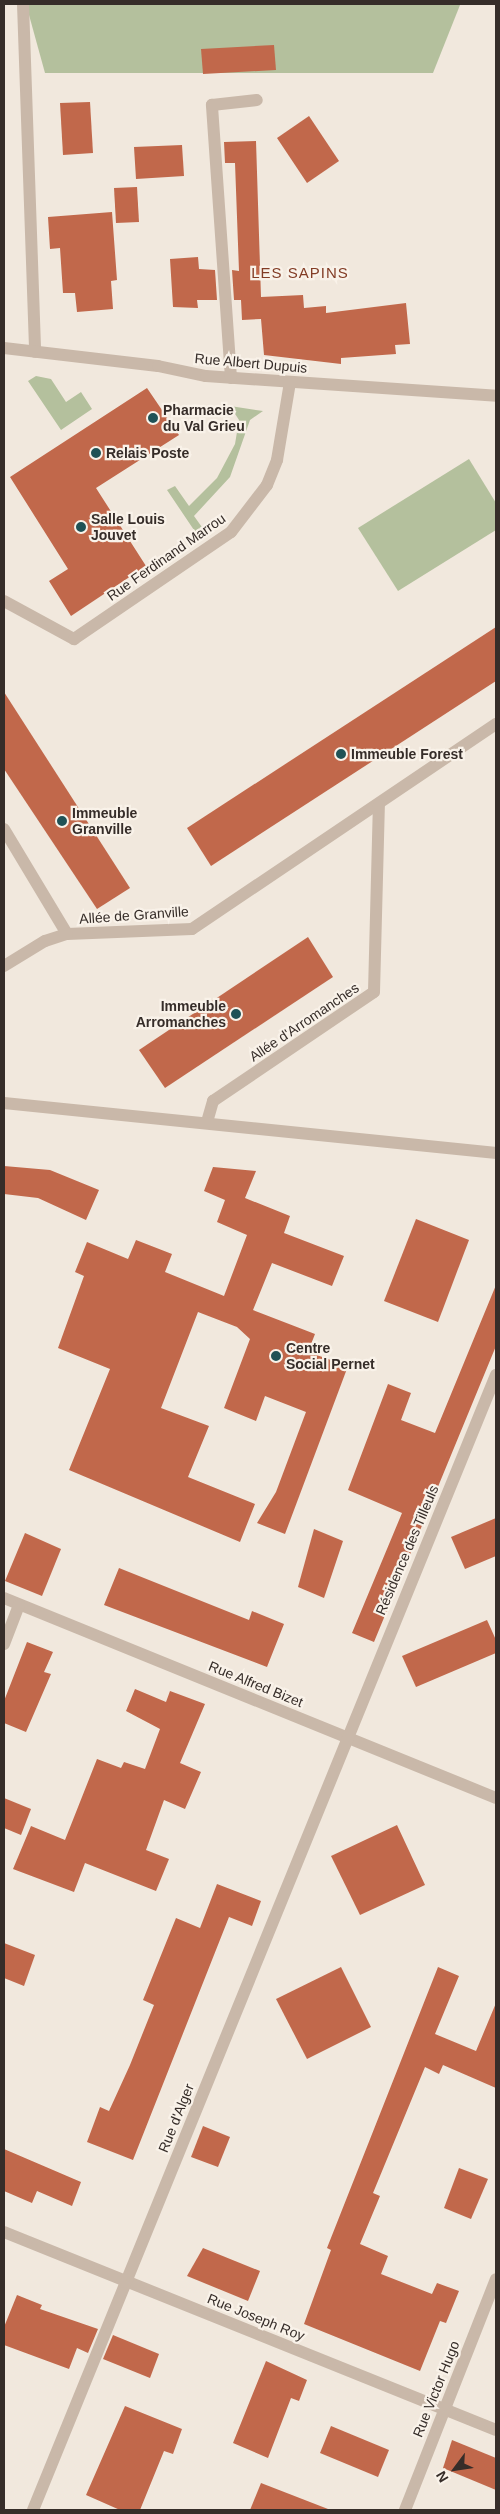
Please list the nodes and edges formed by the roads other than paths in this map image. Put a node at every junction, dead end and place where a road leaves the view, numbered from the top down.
1 (24, 4) edge
2 (257, 100) dead end
3 (4, 348) edge
4 (35, 352) junction
5 (231, 378) junction
6 (290, 382) junction
7 (496, 396) edge
8 (4, 601) edge
9 (496, 724) edge
10 (379, 805) junction
11 (4, 829) edge
12 (67, 934) junction
13 (4, 966) edge
14 (4, 1104) edge
15 (207, 1122) junction
16 (496, 1153) edge
17 (496, 1375) edge
18 (4, 1598) edge
19 (20, 1605) junction
20 (4, 1644) edge
21 (345, 1737) junction
22 (496, 1798) edge
23 (4, 2232) edge
24 (496, 2279) edge
25 (127, 2281) junction
26 (444, 2409) junction
27 (496, 2430) edge
28 (33, 2510) edge
29 (405, 2510) edge

1 - 4 street
2 - 5 street
3 - 4 street, Rue Albert Dupuis
4 - 5 street, Rue Albert Dupuis
5 - 6 street, Rue Albert Dupuis
6 - 7 street, Rue Albert Dupuis
6 - 8 street, Rue Ferdinand Marrou
9 - 10 street, Allée de Granville
10 - 12 street, Allée de Granville
10 - 15 street, Allée d'Arromanches
11 - 12 street, Allée de Granville
12 - 13 street
14 - 15 street
15 - 16 street
17 - 21 street, Résidence des Tilleuls
18 - 19 street, Rue Alfred Bizet
19 - 20 street
19 - 21 street, Rue Alfred Bizet
21 - 22 street, Rue Alfred Bizet
21 - 25 street, Rue d'Alger
23 - 25 street, Rue Joseph Roy
24 - 26 street, Rue Victor Hugo
25 - 26 street, Rue Joseph Roy
25 - 28 street, Rue d'Alger
26 - 27 street, Rue Joseph Roy
26 - 29 street, Rue Victor Hugo

